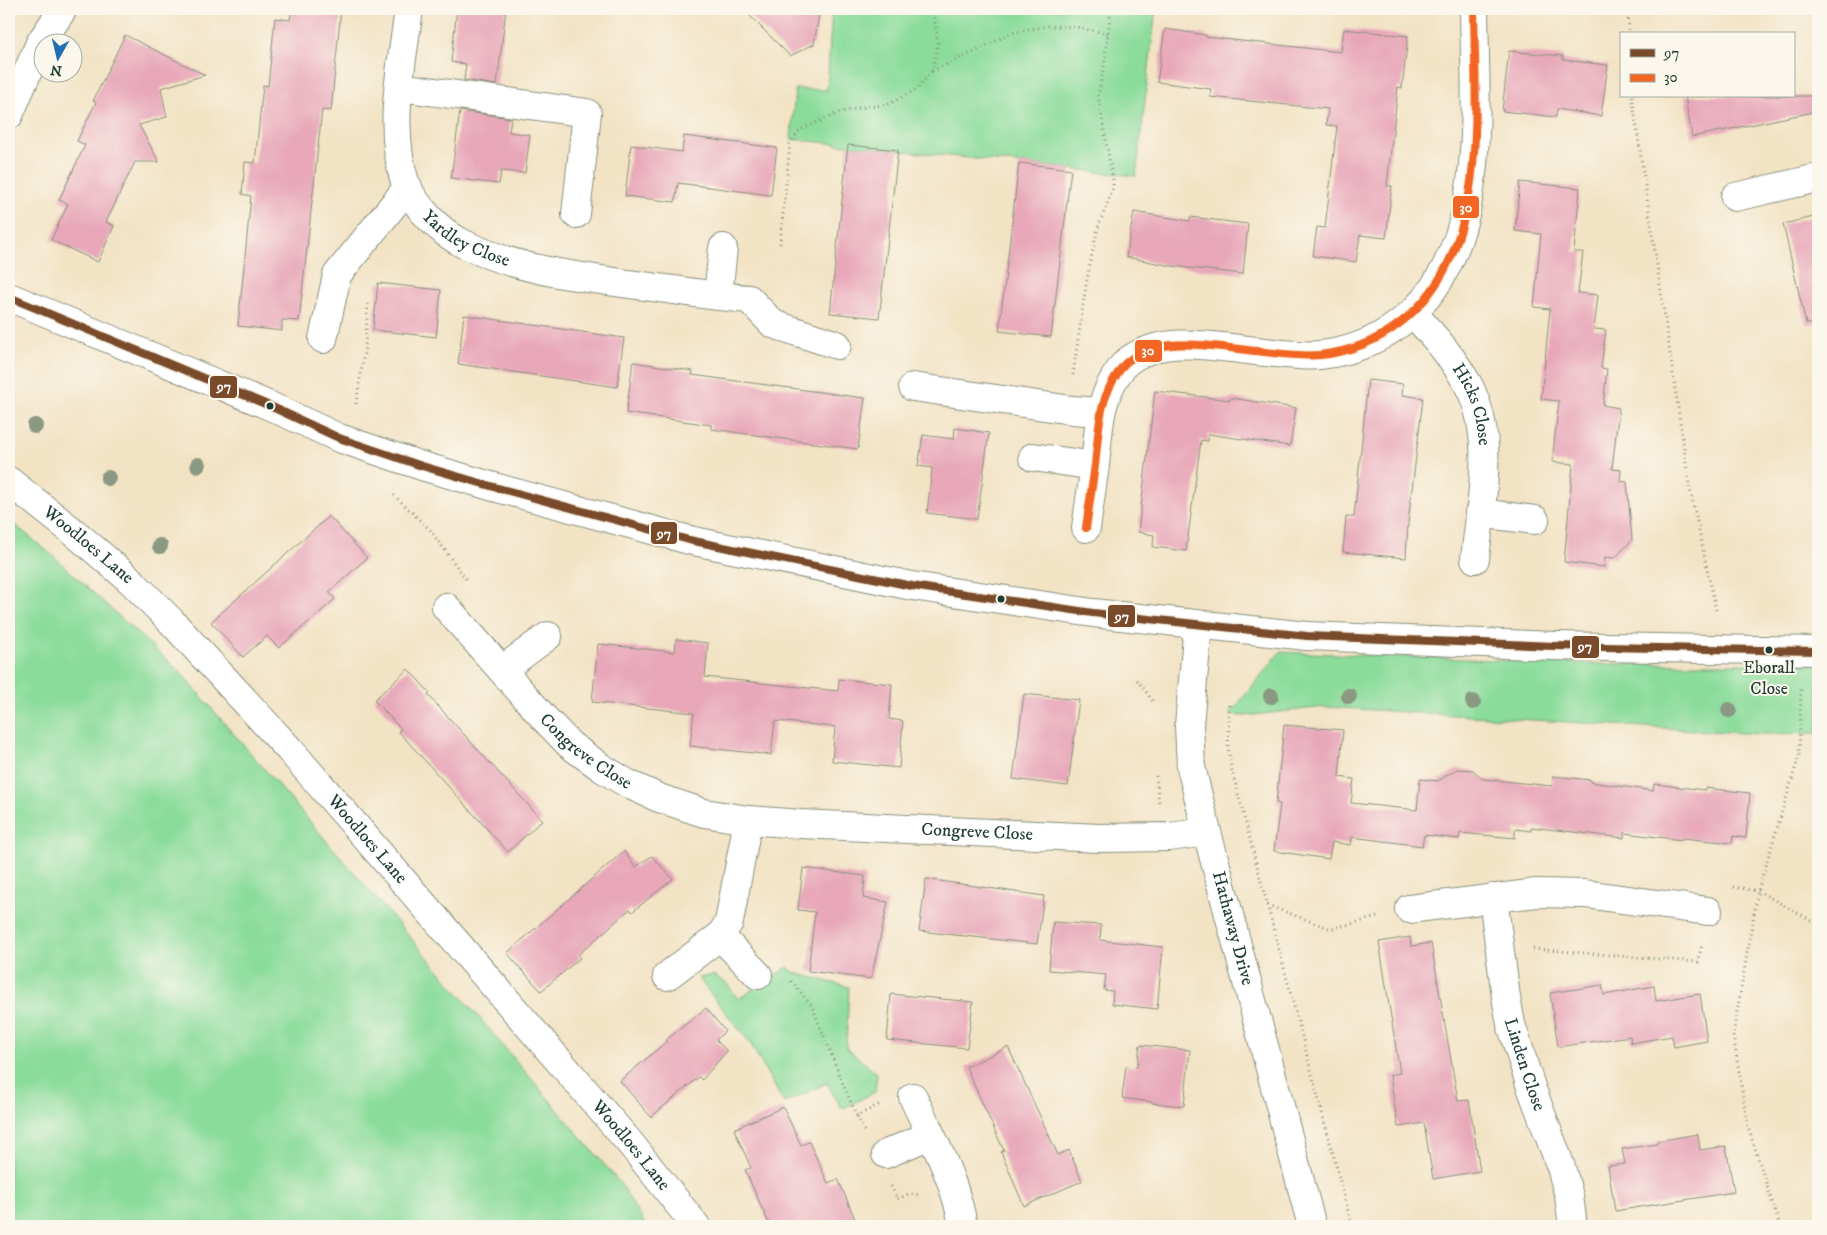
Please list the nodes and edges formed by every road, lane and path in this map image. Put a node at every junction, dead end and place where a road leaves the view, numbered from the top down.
1 (63, 9) edge
2 (408, 9) edge
3 (936, 9) edge
4 (1111, 9) edge
5 (1474, 9) edge
6 (1628, 9) edge
7 (1629, 32) edge
8 (1108, 34) junction
9 (932, 71) junction
10 (400, 87) junction
11 (1632, 98) edge
12 (9, 115) edge
13 (1818, 178) edge
14 (408, 187) junction
15 (1735, 197) dead end
16 (576, 214) dead end
17 (780, 244) dead end
18 (723, 248) dead end
19 (718, 296) junction
20 (9, 297) edge
21 (368, 301) dead end
22 (1413, 313) junction
23 (323, 339) dead end
24 (837, 345) dead end
25 (914, 387) dead end
26 (356, 404) dead end
27 (1072, 410) junction
28 (1101, 412) junction
29 (1033, 457) dead end
30 (1095, 466) junction
31 (9, 481) edge
32 (394, 495) dead end
33 (1479, 512) junction
34 (1535, 520) dead end
35 (1086, 528) dead end
36 (1475, 559) dead end
37 (446, 607) joint
38 (1716, 610) dead end
39 (1198, 625) junction
40 (548, 636) dead end
41 (1818, 651) edge
42 (502, 670) junction
43 (1800, 688) dead end
44 (1229, 705) dead end
45 (748, 820) junction
46 (1207, 832) junction
47 (1493, 898) junction
48 (1267, 904) junction
49 (1409, 908) joint
50 (1708, 910) dead end
51 (720, 936) junction
52 (758, 975) dead end
53 (667, 976) dead end
54 (790, 980) dead end
55 (913, 1097) dead end
56 (857, 1116) dead end
57 (930, 1135) junction
58 (886, 1154) dead end
59 (696, 1226) edge
60 (963, 1226) edge
61 (1312, 1226) edge
62 (1352, 1226) edge
63 (1573, 1226) edge
64 (1780, 1226) edge

1 - 12 street
2 - 10 street, Yardley Close
3 - 9 path
4 - 8 path
5 - 22 street
6 - 7 path
8 - 9 path
8 - 27 path
9 - 17 path
10 - 14 street, Yardley Close
10 - 16 street
11 - 38 path
13 - 15 street
14 - 19 street, Yardley Close
14 - 23 street
18 - 19 street
19 - 24 street, Yardley Close
20 - 39 street
21 - 26 path
22 - 28 street
22 - 33 street, Hicks Close
25 - 27 street
27 - 28 street
28 - 30 street
29 - 30 street
30 - 35 street
31 - 59 street, Woodloes Lane
32 - 37 path
33 - 34 street
33 - 36 street, Hicks Close
37 - 42 street, Congreve Close
39 - 41 street
39 - 46 street, Hathaway Drive
40 - 42 street
42 - 45 street, Congreve Close
43 - 64 path
44 - 48 path
45 - 46 street, Congreve Close
45 - 51 street
46 - 61 street, Hathaway Drive
47 - 49 street
47 - 50 street
47 - 63 street, Linden Close
48 - 49 path
48 - 62 path
51 - 52 street
51 - 53 street
54 - 56 path
55 - 57 street
57 - 58 street
57 - 60 street

